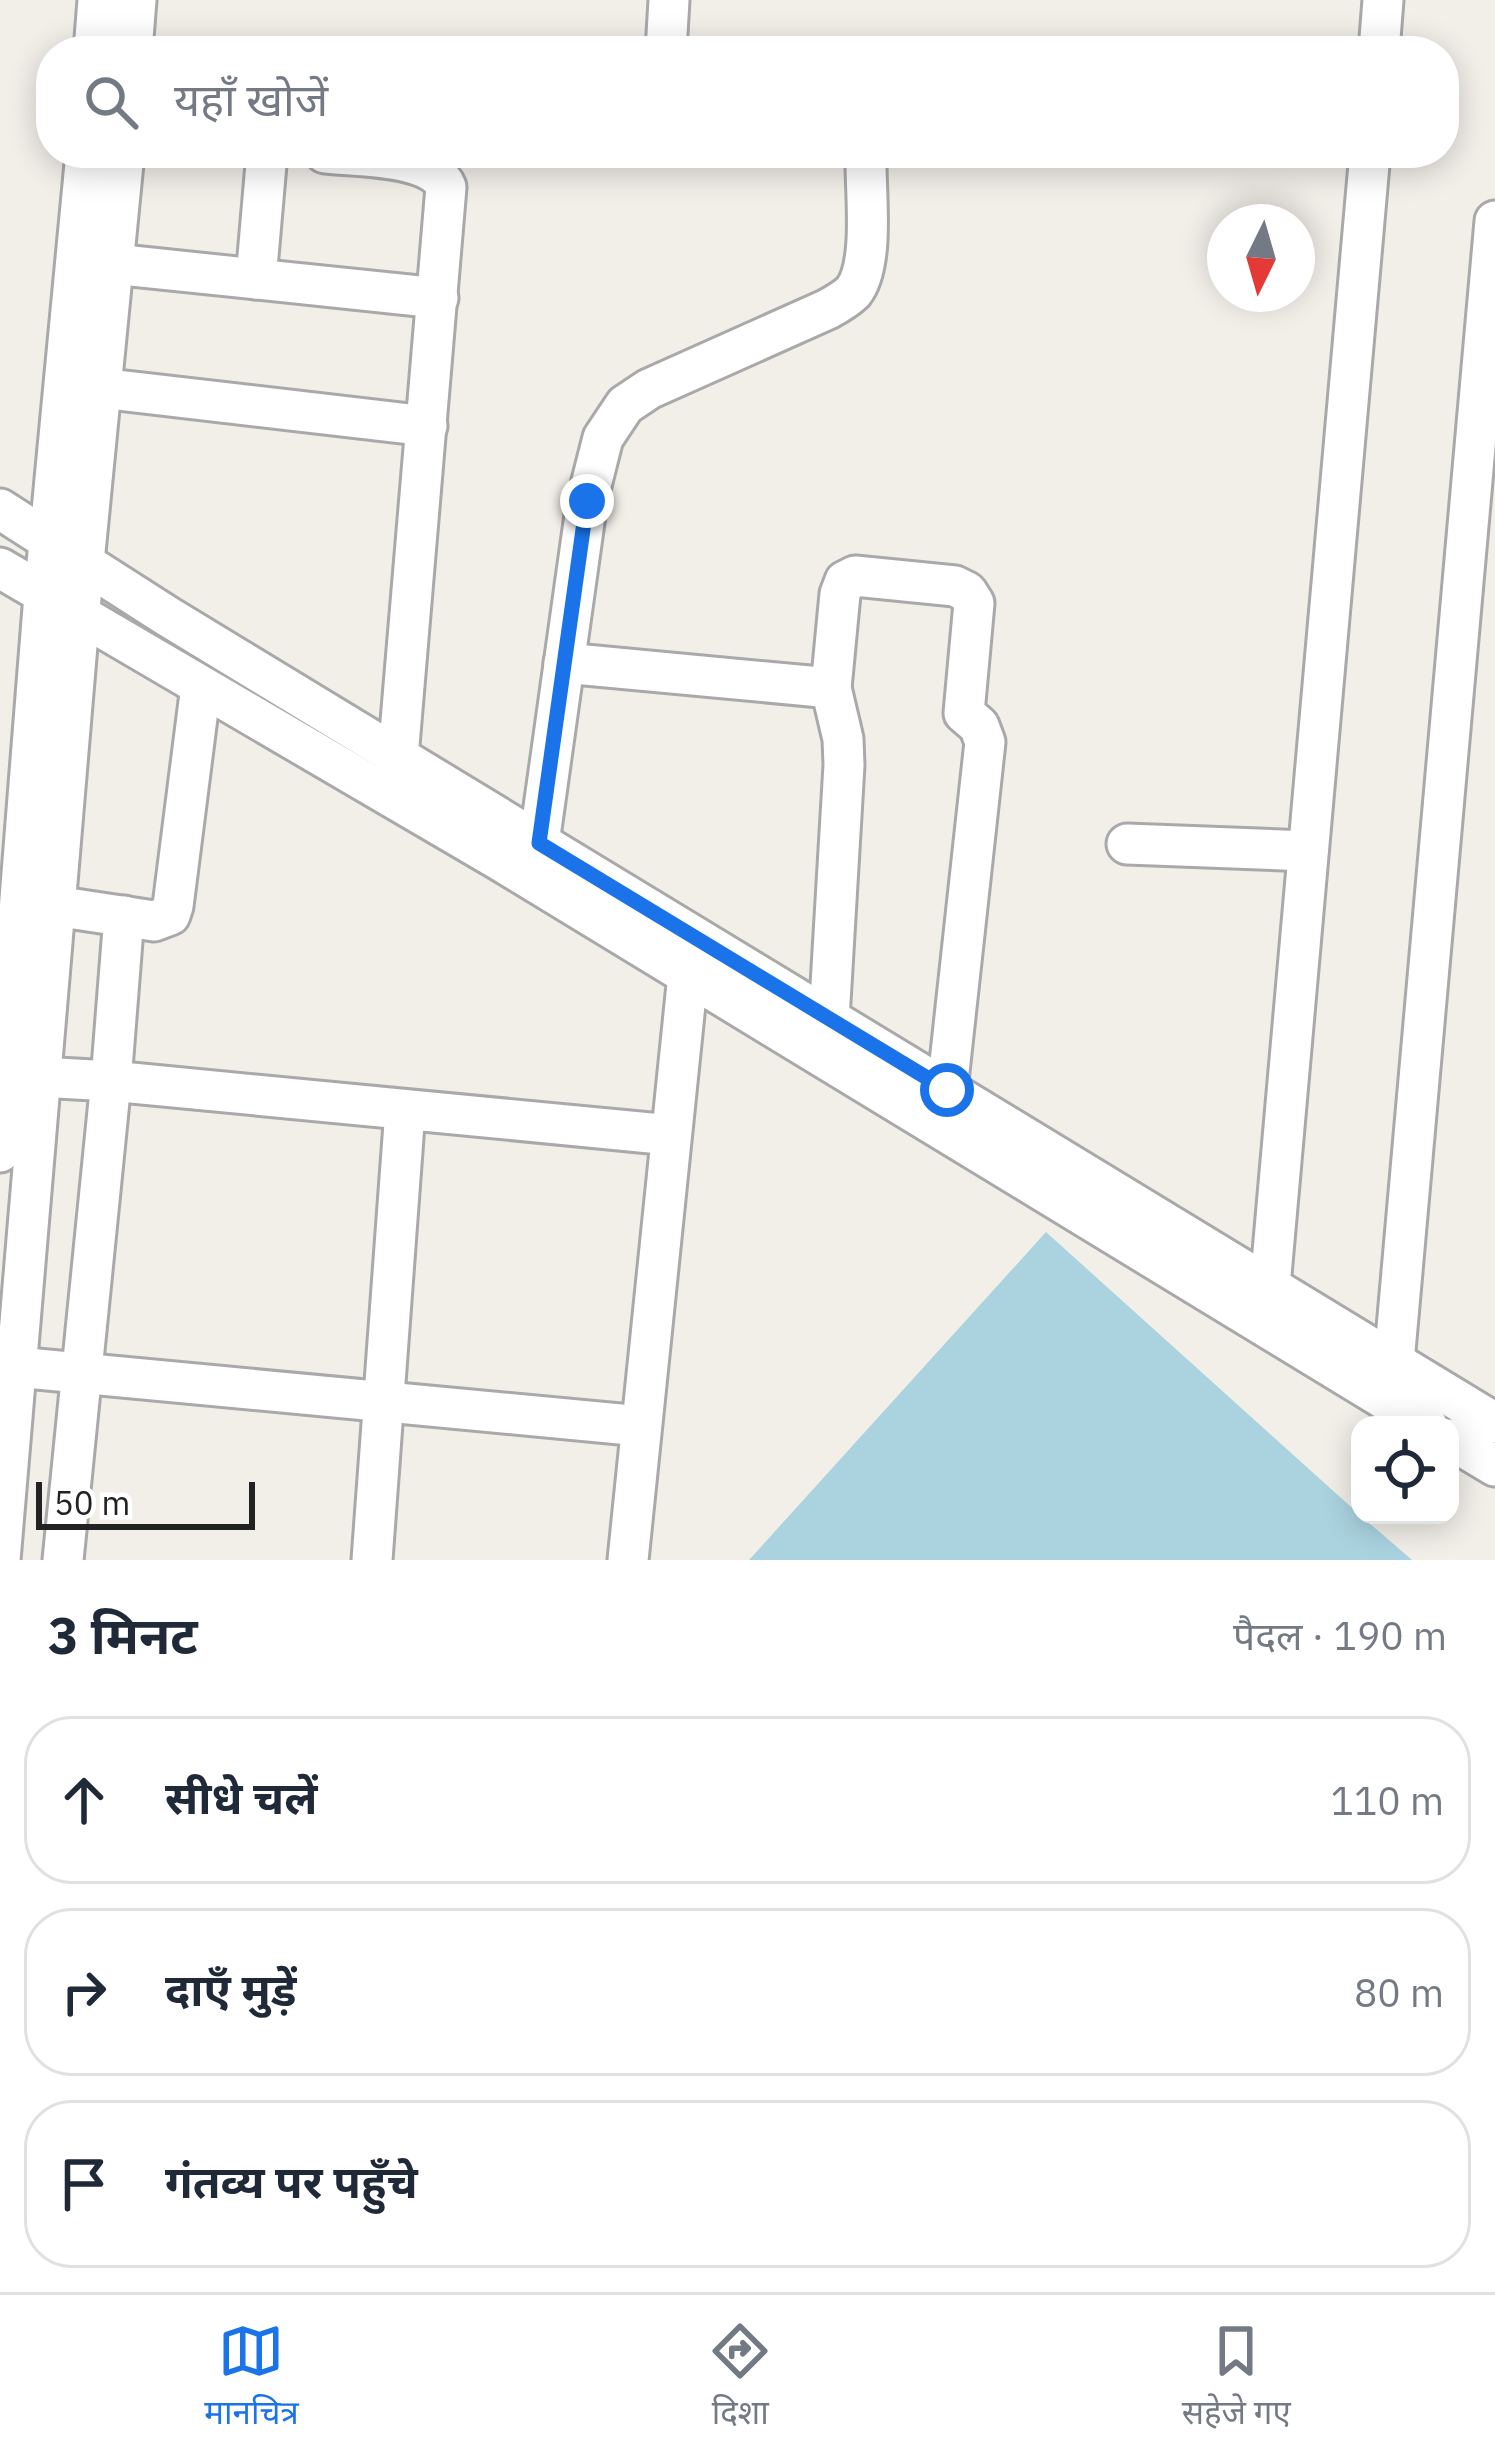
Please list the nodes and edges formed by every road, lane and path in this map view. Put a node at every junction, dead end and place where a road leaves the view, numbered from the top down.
1 (98, 0) edge
2 (136, 0) edge
3 (668, 0) edge
4 (1383, 0) edge
5 (95, 36) edge
6 (133, 36) edge
7 (667, 36) edge
8 (1380, 36) edge
9 (85, 168) edge
10 (123, 168) edge
11 (266, 168) edge
12 (431, 168) edge
13 (866, 168) edge
14 (1369, 168) edge
15 (1495, 221) edge
16 (113, 264) junction
17 (256, 279) junction
18 (438, 298) junction
19 (100, 388) junction
20 (427, 426) junction
21 (0, 509) edge
22 (50, 539) junction
23 (84, 562) junction
24 (0, 568) edge
25 (44, 595) junction
26 (80, 616) junction
27 (565, 663) junction
28 (201, 686) junction
29 (831, 688) junction
30 (16, 750) edge
31 (398, 757) junction
32 (539, 843) junction
33 (1127, 844) dead end
34 (1308, 851) junction
35 (25, 905) edge
36 (124, 916) junction
37 (688, 975) junction
38 (829, 1018) junction
39 (40, 1077) junction
40 (111, 1081) junction
41 (947, 1090) junction
42 (405, 1110) junction
43 (671, 1135) junction
44 (0, 1150) edge
45 (1270, 1286) junction
46 (1394, 1362) junction
47 (16, 1367) junction
48 (81, 1374) junction
49 (384, 1402) junction
50 (1412, 1416) edge
51 (1495, 1423) edge
52 (641, 1426) junction
53 (1459, 1444) edge
54 (1495, 1466) edge
55 (0, 1560) edge
56 (63, 1560) edge
57 (372, 1560) edge
58 (628, 1560) edge

1 - 5 street
2 - 6 street
3 - 7 street
4 - 8 street
9 - 22 street
10 - 16 street
11 - 17 street
12 - 18 street
13 - 27 street
14 - 34 street
15 - 46 street
16 - 17 street
16 - 19 street
17 - 18 street
18 - 20 street
19 - 20 street
19 - 23 street
20 - 31 street
21 - 22 street
22 - 23 street
22 - 25 street
23 - 26 street
23 - 31 street
24 - 25 street
25 - 26 street
25 - 30 street
26 - 28 street
26 - 35 street
27 - 29 street
27 - 32 street
28 - 36 street
28 - 37 street
29 - 38 street
29 - 41 street
30 - 35 street
31 - 32 street
32 - 38 street
33 - 34 street
34 - 45 street
35 - 36 street
35 - 39 street
35 - 44 street
36 - 40 street
37 - 43 street
37 - 50 street
38 - 41 street
39 - 40 street
39 - 47 street
40 - 42 street
40 - 48 street
41 - 45 street
42 - 43 street
42 - 49 street
43 - 52 street
45 - 46 street
46 - 51 street
47 - 48 street
47 - 55 street
48 - 49 street
48 - 56 street
49 - 52 street
49 - 57 street
52 - 58 street
53 - 54 street

